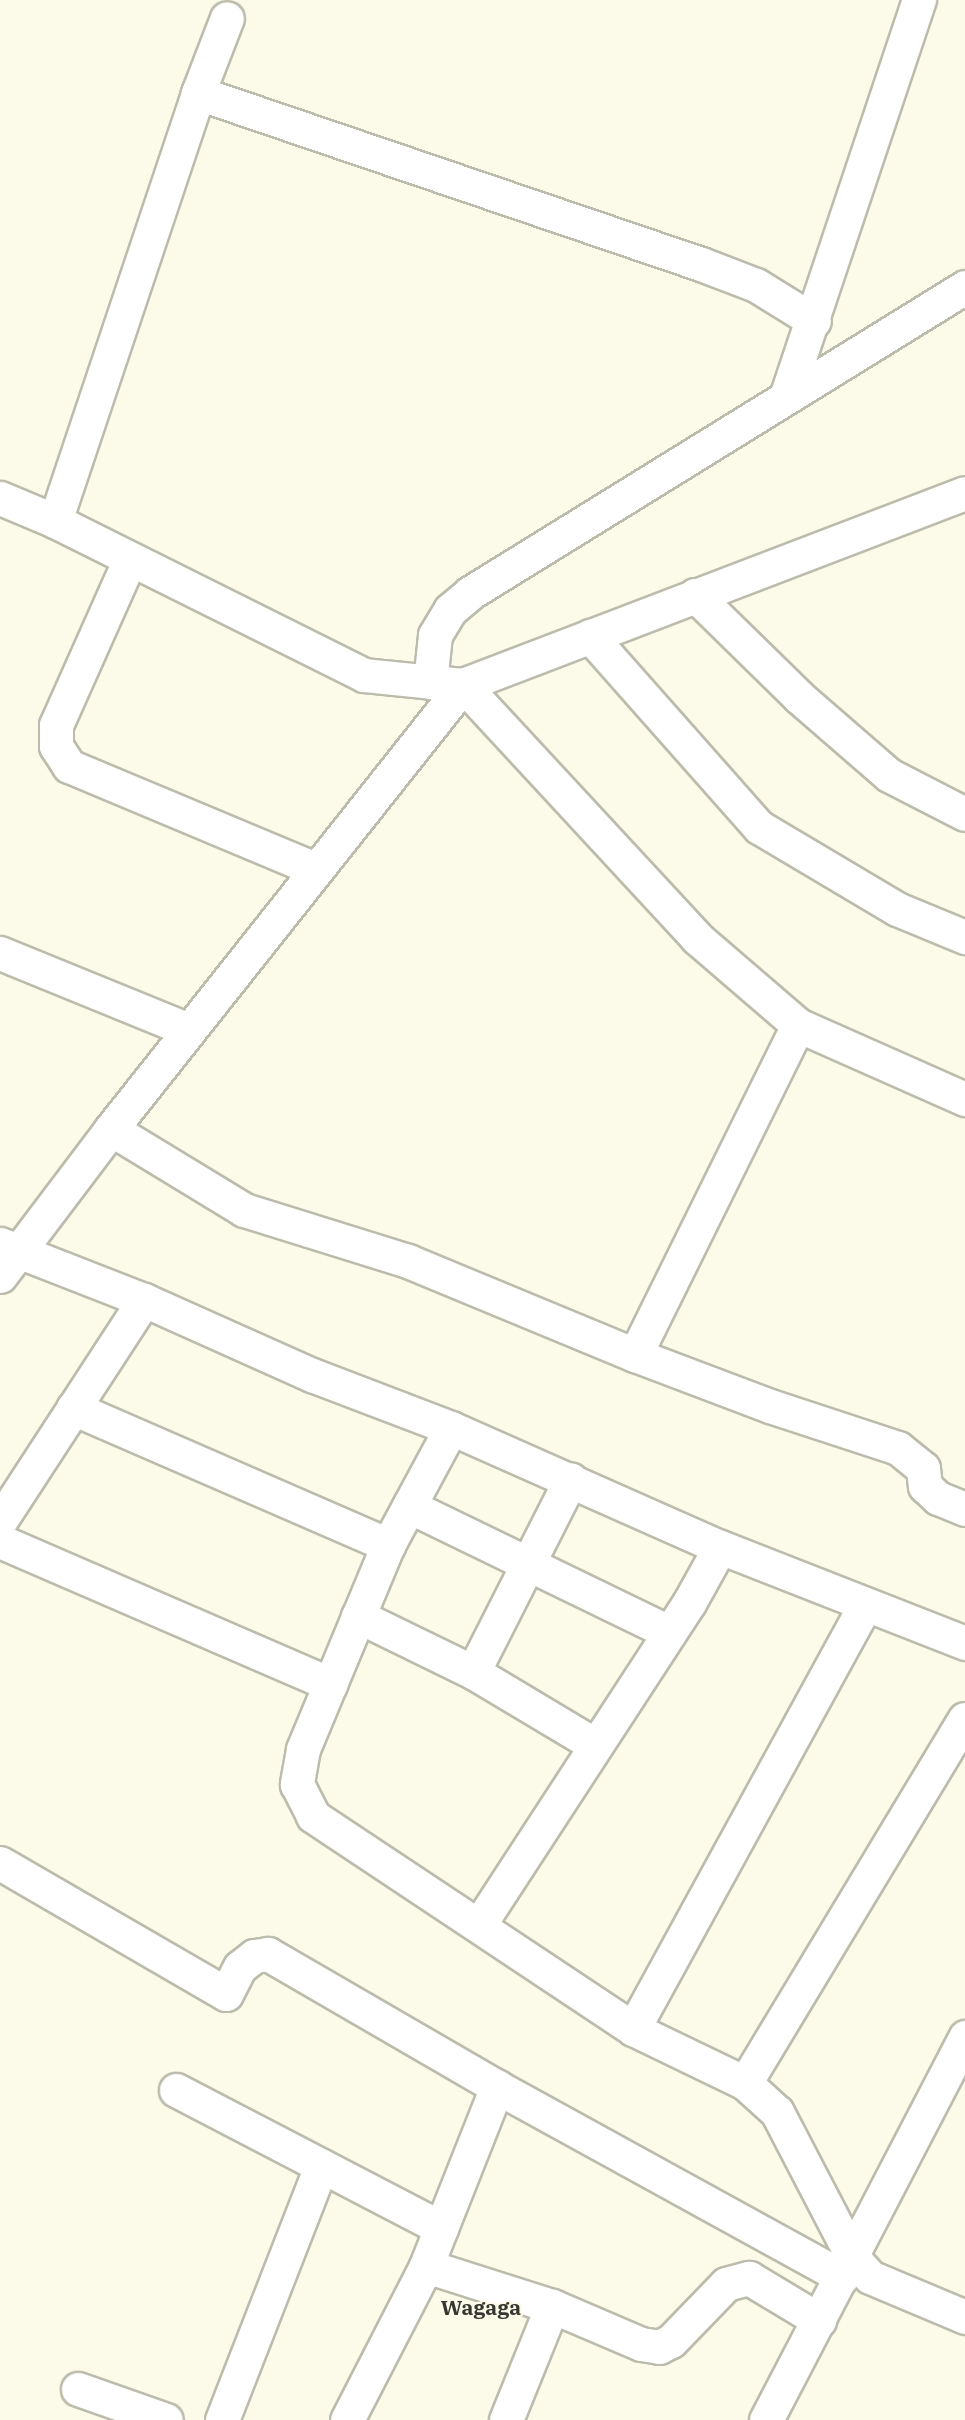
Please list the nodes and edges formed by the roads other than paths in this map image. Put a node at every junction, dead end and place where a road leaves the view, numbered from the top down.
1 (919, 0) edge
2 (226, 18) dead end
3 (198, 93) junction
4 (965, 287) edge
5 (814, 321) junction
6 (787, 394) junction
7 (965, 493) edge
8 (0, 498) edge
9 (55, 521) junction
10 (130, 559) junction
11 (696, 595) junction
12 (590, 636) junction
13 (430, 682) junction
14 (463, 685) junction
15 (965, 814) edge
16 (315, 869) junction
17 (965, 937) edge
18 (0, 953) edge
19 (798, 1025) junction
20 (189, 1030) junction
21 (965, 1099) edge
22 (111, 1129) junction
23 (11, 1247) edge
24 (0, 1276) edge
25 (144, 1300) junction
26 (635, 1355) junction
27 (74, 1408) junction
28 (451, 1428) junction
29 (571, 1479) junction
30 (410, 1506) junction
31 (965, 1509) edge
32 (0, 1521) edge
33 (0, 1541) edge
34 (388, 1545) junction
35 (720, 1547) junction
36 (528, 1563) junction
37 (865, 1606) junction
38 (358, 1616) junction
39 (669, 1632) junction
40 (965, 1643) edge
41 (473, 1672) junction
42 (330, 1684) junction
43 (965, 1719) edge
44 (595, 1745) junction
45 (0, 1863) edge
46 (479, 1925) junction
47 (633, 2029) junction
48 (965, 2037) edge
49 (745, 2082) junction
50 (497, 2087) junction
51 (176, 2090) dead end
52 (321, 2166) junction
53 (441, 2228) junction
54 (426, 2266) junction
55 (848, 2267) junction
56 (552, 2306) junction
57 (965, 2317) edge
58 (819, 2320) junction
59 (78, 2389) dead end
60 (122, 2412) edge
61 (166, 2420) edge
62 (222, 2420) edge
63 (347, 2420) edge
64 (506, 2420) edge
65 (766, 2420) edge

1 - 5 street
2 - 3 street
3 - 5 street
3 - 9 street
4 - 6 street
5 - 6 street
6 - 13 street
7 - 11 street
8 - 9 street
9 - 10 street
10 - 13 street
10 - 16 street
11 - 12 street
11 - 15 street
12 - 14 street
12 - 17 street
13 - 14 street
14 - 16 street
14 - 19 street
16 - 20 street
18 - 20 street
19 - 21 street
19 - 26 street
20 - 22 street
22 - 23 street
22 - 26 street
23 - 24 street
23 - 25 street
25 - 27 street
25 - 28 street
26 - 31 street
27 - 32 street
27 - 34 street
28 - 29 street
28 - 30 street
29 - 35 street
29 - 36 street
30 - 34 street
30 - 36 street
33 - 42 street
34 - 38 street
35 - 37 street
35 - 39 street
36 - 39 street
36 - 41 street
37 - 40 street
37 - 47 street
38 - 41 street
38 - 42 street
39 - 44 street
41 - 44 street
42 - 46 street
43 - 49 street
44 - 46 street
45 - 50 street
46 - 47 street
47 - 49 street
48 - 55 street
49 - 55 street
50 - 53 street
50 - 55 street
51 - 52 street
52 - 53 street
52 - 62 street
53 - 54 street
54 - 56 street
54 - 63 street
55 - 57 street
55 - 58 street
56 - 58 street
56 - 64 street
58 - 65 street
59 - 60 street
60 - 61 street

